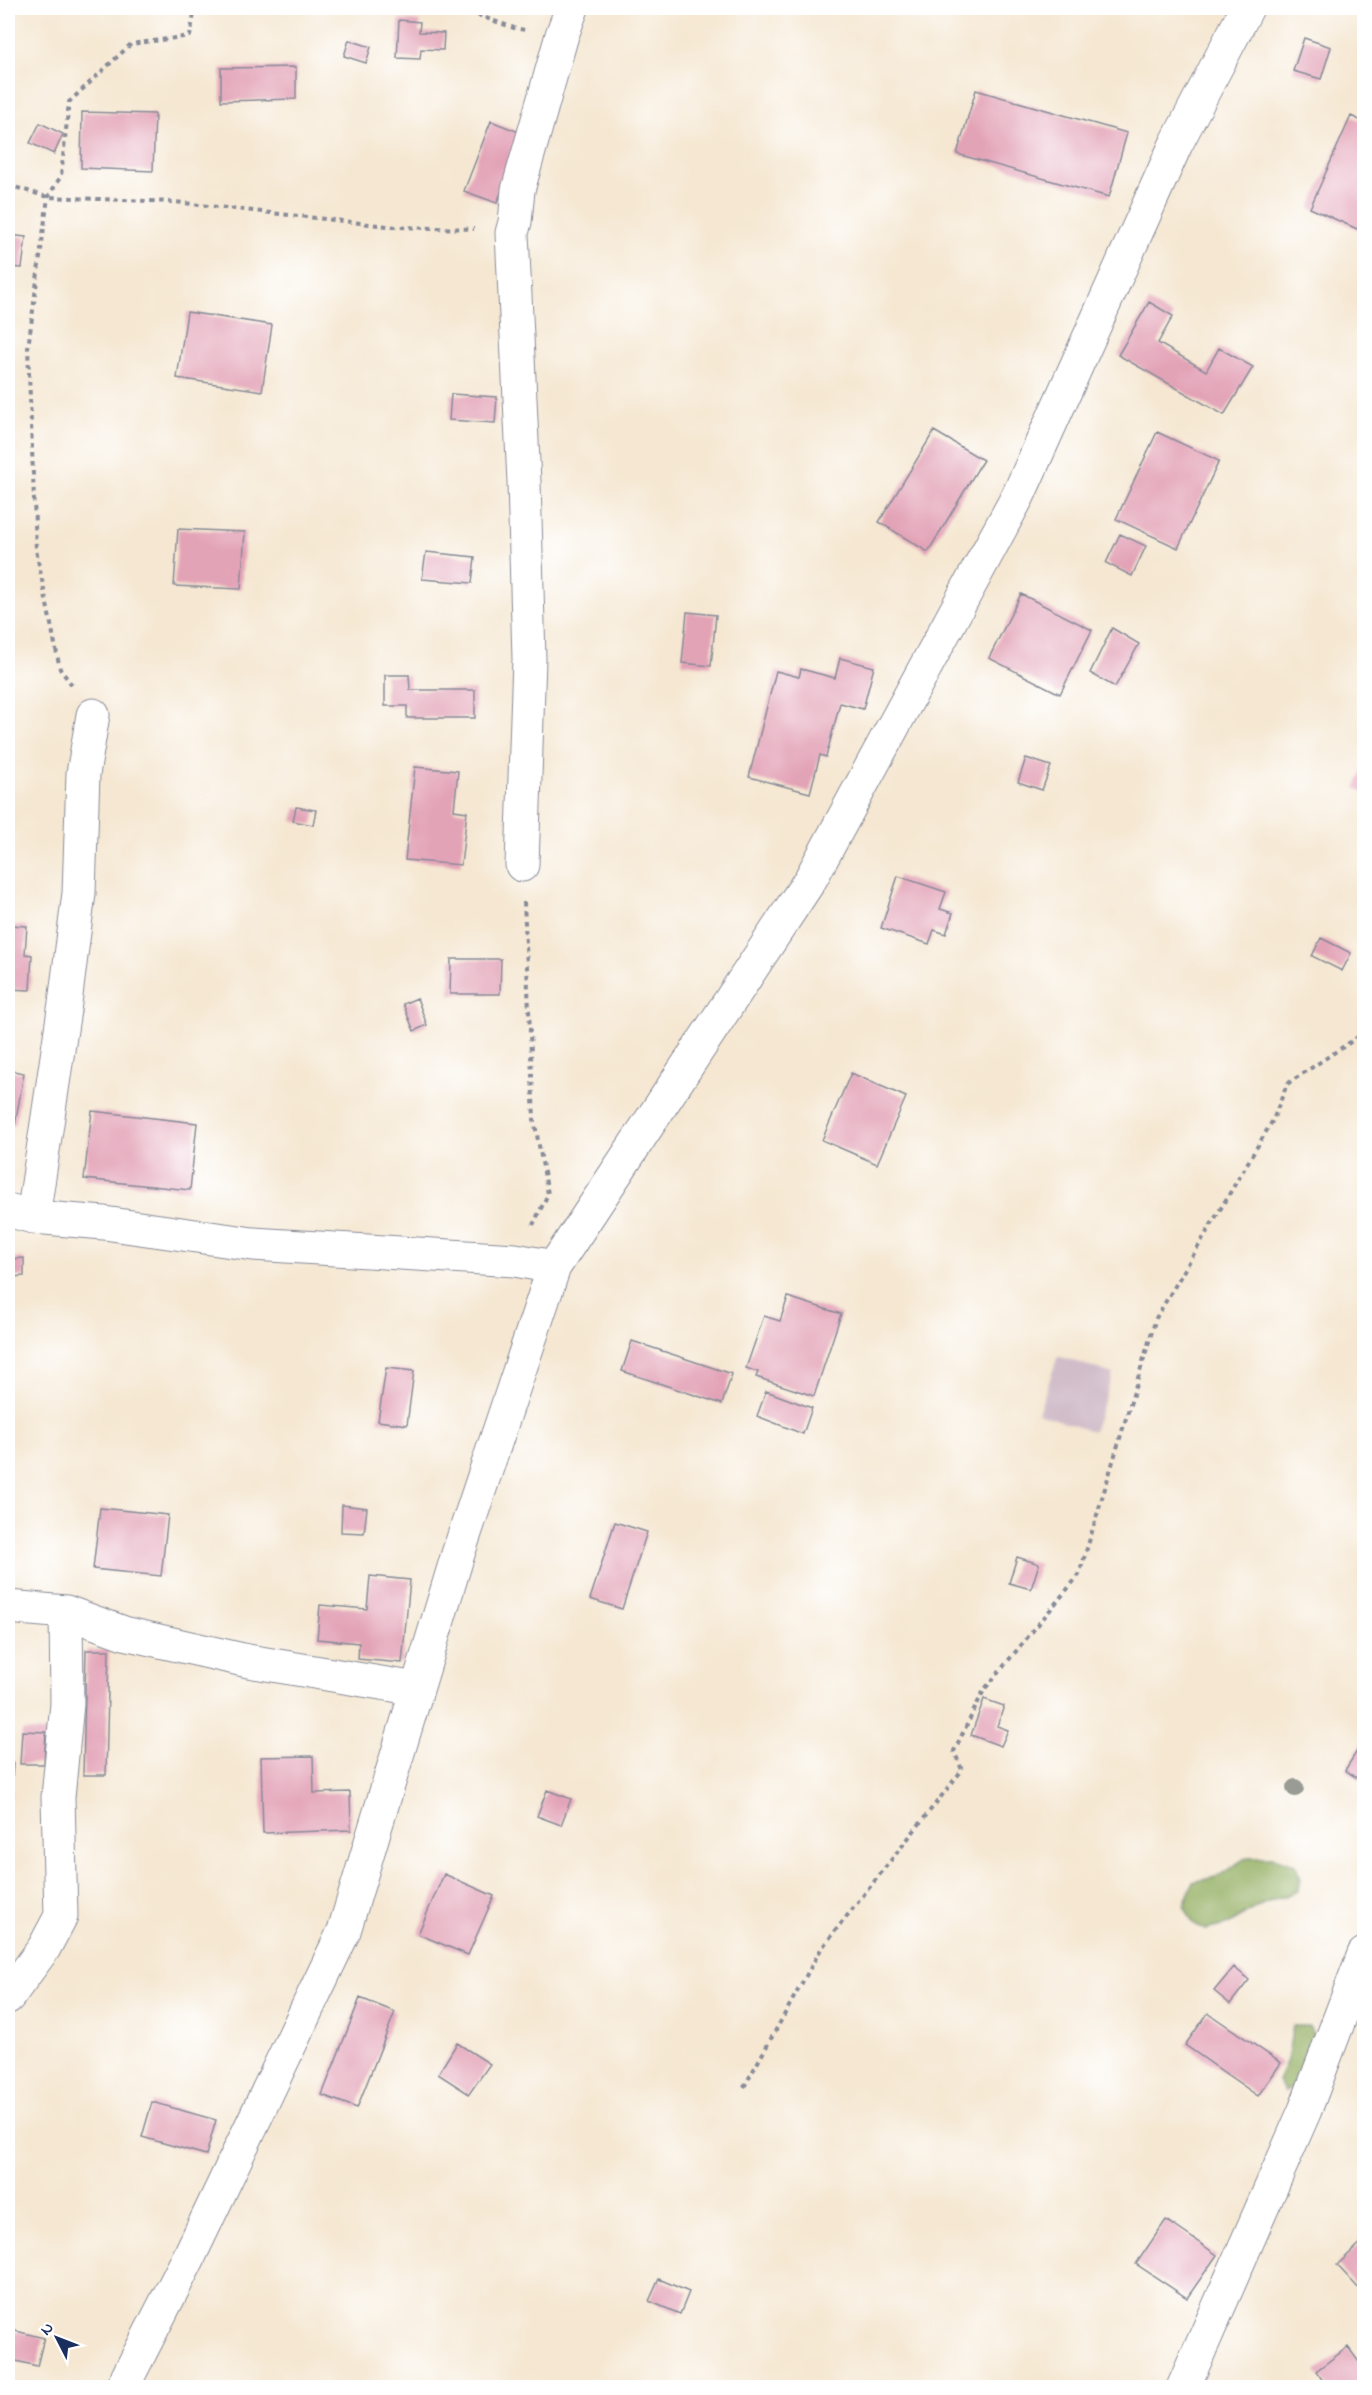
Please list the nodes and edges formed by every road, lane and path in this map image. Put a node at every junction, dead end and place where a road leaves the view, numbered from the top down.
1 (195, 8) edge
2 (380, 8) edge
3 (1246, 8) edge
4 (567, 21) edge
5 (8, 184) edge
6 (48, 197) junction
7 (512, 233) junction
8 (93, 715) joint
9 (522, 865) joint
10 (1365, 1033) edge
11 (20, 1214) edge
12 (515, 1260) junction
13 (554, 1267) junction
14 (8, 1608) edge
15 (66, 1612) junction
16 (417, 1689) junction
17 (1365, 1954) edge
18 (8, 1997) edge
19 (744, 2087) dead end
20 (122, 2388) edge
21 (1183, 2388) edge

1 - 6 path
2 - 4 path
3 - 13 street
4 - 7 street
5 - 6 path
6 - 7 path
6 - 8 path
7 - 9 street
8 - 11 street
9 - 12 path
10 - 19 path
11 - 12 street
12 - 13 street
13 - 16 street
14 - 15 street
15 - 16 street
15 - 18 street
16 - 20 street
17 - 21 street

